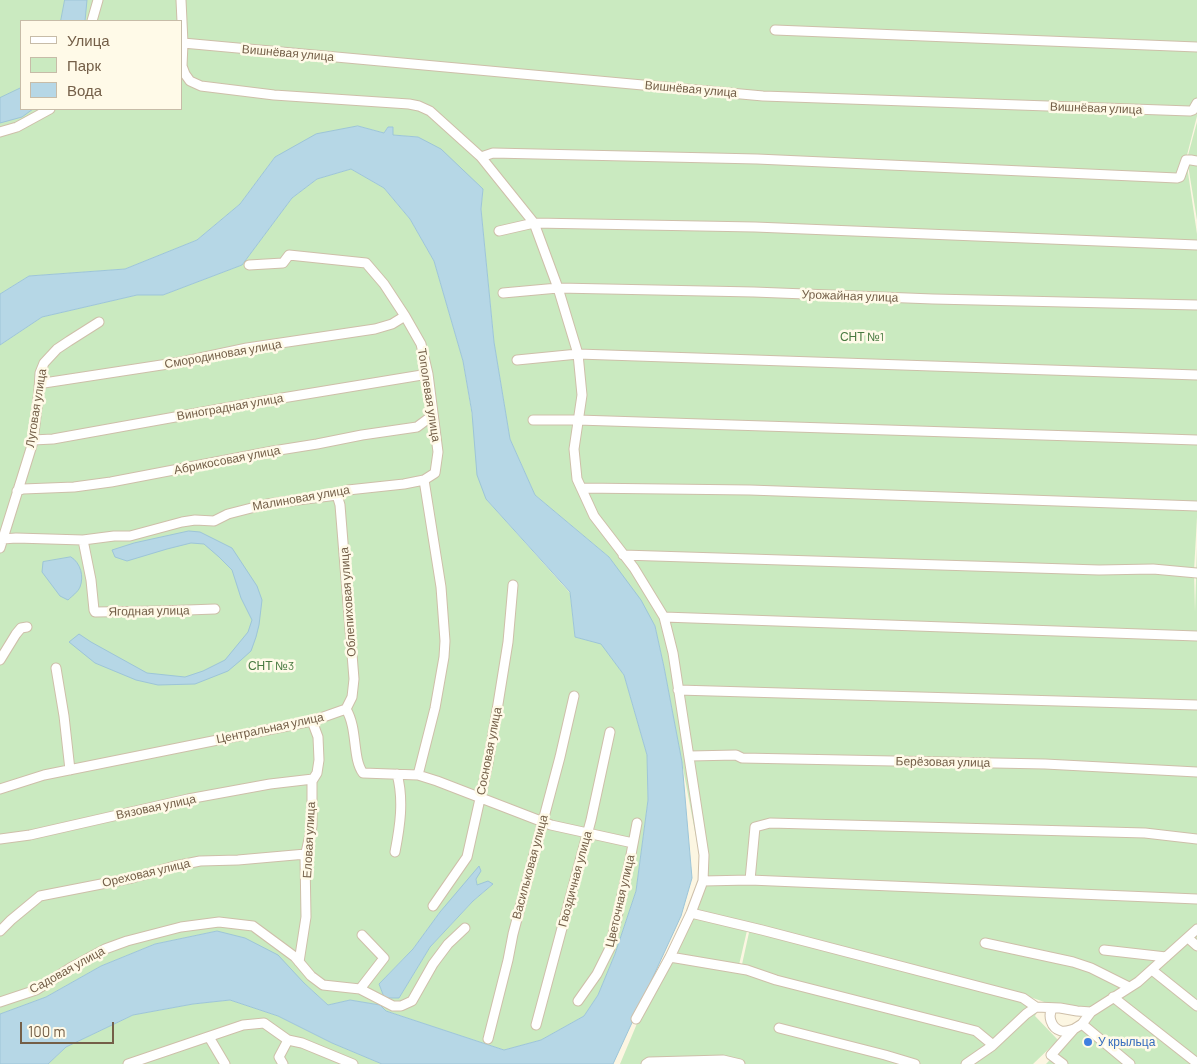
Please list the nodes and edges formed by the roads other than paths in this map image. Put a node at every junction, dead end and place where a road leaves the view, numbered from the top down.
1 (98, 0) edge
2 (182, 0) edge
3 (92, 20) edge
4 (775, 30) dead end
5 (183, 43) junction
6 (1197, 47) edge
7 (183, 75) edge
8 (1197, 103) edge
9 (48, 110) edge
10 (0, 132) edge
11 (481, 157) junction
12 (1197, 161) edge
13 (534, 223) junction
14 (499, 231) dead end
15 (1197, 245) edge
16 (248, 265) dead end
17 (558, 288) junction
18 (502, 293) dead end
19 (1197, 305) edge
20 (405, 316) junction
21 (100, 322) dead end
22 (578, 354) junction
23 (517, 360) dead end
24 (428, 374) junction
25 (1197, 375) edge
26 (39, 386) junction
27 (433, 415) junction
28 (533, 420) dead end
29 (578, 420) junction
30 (33, 440) junction
31 (1197, 440) edge
32 (424, 480) junction
33 (581, 488) junction
34 (17, 490) junction
35 (337, 495) junction
36 (1197, 506) edge
37 (83, 540) junction
38 (1, 544) edge
39 (623, 555) junction
40 (1197, 573) edge
41 (513, 585) dead end
42 (215, 609) dead end
43 (664, 617) junction
44 (27, 627) dead end
45 (1197, 636) edge
46 (0, 660) edge
47 (56, 668) dead end
48 (678, 690) junction
49 (574, 696) dead end
50 (1197, 705) edge
51 (346, 709) junction
52 (312, 721) junction
53 (610, 732) dead end
54 (690, 756) junction
55 (70, 770) junction
56 (1197, 772) edge
57 (397, 774) junction
58 (418, 775) junction
59 (313, 779) junction
60 (0, 789) edge
61 (481, 798) junction
62 (542, 821) junction
63 (637, 823) dead end
64 (588, 833) junction
65 (0, 839) edge
66 (1197, 840) edge
67 (633, 843) junction
68 (395, 852) dead end
69 (306, 854) junction
70 (750, 880) junction
71 (703, 881) junction
72 (1197, 899) edge
73 (433, 906) dead end
74 (691, 913) junction
75 (465, 928) dead end
76 (1197, 929) edge
77 (0, 932) edge
78 (362, 935) dead end
79 (1188, 938) junction
80 (985, 943) dead end
81 (1197, 946) edge
82 (1104, 950) dead end
83 (670, 957) junction
84 (1166, 957) junction
85 (299, 962) junction
86 (1152, 970) junction
87 (1129, 987) junction
88 (360, 990) junction
89 (1112, 997) junction
90 (578, 1001) dead end
91 (0, 1002) edge
92 (1197, 1006) edge
93 (1036, 1007) junction
94 (1053, 1008) junction
95 (1091, 1012) junction
96 (636, 1019) dead end
97 (1082, 1024) junction
98 (536, 1025) dead end
99 (779, 1028) dead end
100 (1074, 1029) junction
101 (209, 1037) junction
102 (488, 1039) dead end
103 (288, 1040) junction
104 (993, 1045) junction
105 (708, 1062) edge
106 (133, 1063) edge
107 (1197, 1063) edge
108 (225, 1064) edge
109 (283, 1064) edge
110 (353, 1064) edge
111 (646, 1064) edge
112 (740, 1064) edge
113 (915, 1064) edge
114 (966, 1064) edge
115 (1063, 1064) edge
116 (1130, 1064) edge

1 - 3 street
2 - 5 street
4 - 6 street
5 - 7 street
5 - 8 street, Вишнёвая улица
7 - 11 street
9 - 10 street
11 - 12 street
11 - 13 street
13 - 14 street
13 - 15 street
13 - 17 street
16 - 20 street, Тополевая улица
17 - 18 street, Урожайная улица
17 - 19 street, Урожайная улица
17 - 22 street
20 - 24 street, Тополевая улица
20 - 26 street, Смородиновая улица
21 - 26 street, Луговая улица
22 - 23 street
22 - 25 street
22 - 29 street
24 - 27 street, Тополевая улица
24 - 30 street, Виноградная улица
26 - 30 street, Луговая улица
27 - 32 street, Тополевая улица
27 - 34 street, Абрикосовая улица
28 - 29 street
29 - 31 street
29 - 33 street
30 - 34 street, Луговая улица
32 - 35 street, Малиновая улица
32 - 58 street
33 - 36 street
33 - 39 street
34 - 38 street, Луговая улица
35 - 37 street, Малиновая улица
35 - 51 street, Облепиховая улица
37 - 38 street, Малиновая улица
37 - 42 street, Ягодная улица
39 - 40 street
39 - 43 street
41 - 61 street, Сосновая улица
43 - 45 street
43 - 48 street
44 - 46 street
47 - 55 street
48 - 50 street
48 - 54 street
49 - 62 street, Васильковая улица
51 - 52 street, Центральная улица
51 - 57 street
52 - 55 street, Центральная улица
52 - 59 street, Еловая улица
53 - 64 street, Гвоздичная улица
54 - 56 street, Берёзовая улица
54 - 71 street
55 - 60 street, Центральная улица
57 - 58 street
57 - 68 street
58 - 61 street
59 - 65 street, Вязовая улица
59 - 69 street, Еловая улица
61 - 62 street
61 - 73 street, Сосновая улица
62 - 64 street
62 - 102 street, Васильковая улица
63 - 67 street, Цветочная улица
64 - 67 street
64 - 98 street, Гвоздичная улица
66 - 70 street
67 - 90 street, Цветочная улица
69 - 77 street, Ореховая улица
69 - 85 street, Еловая улица
70 - 71 street
70 - 72 street
71 - 74 street
74 - 83 street
74 - 93 street
75 - 88 street, Садовая улица
76 - 79 street
78 - 88 street
79 - 81 street
79 - 84 street
80 - 87 street
82 - 84 street
83 - 96 street
83 - 104 street
84 - 86 street
85 - 88 street, Садовая улица
85 - 91 street, Садовая улица
86 - 87 street
86 - 92 street
87 - 89 street
89 - 95 street
89 - 107 street
93 - 94 street
93 - 104 street
94 - 95 street
94 - 100 street
95 - 97 street
97 - 100 street
97 - 116 street
99 - 113 street
100 - 115 street
101 - 103 street
101 - 106 street
101 - 108 street
103 - 109 street
103 - 110 street
104 - 114 street
105 - 111 street
105 - 112 street

